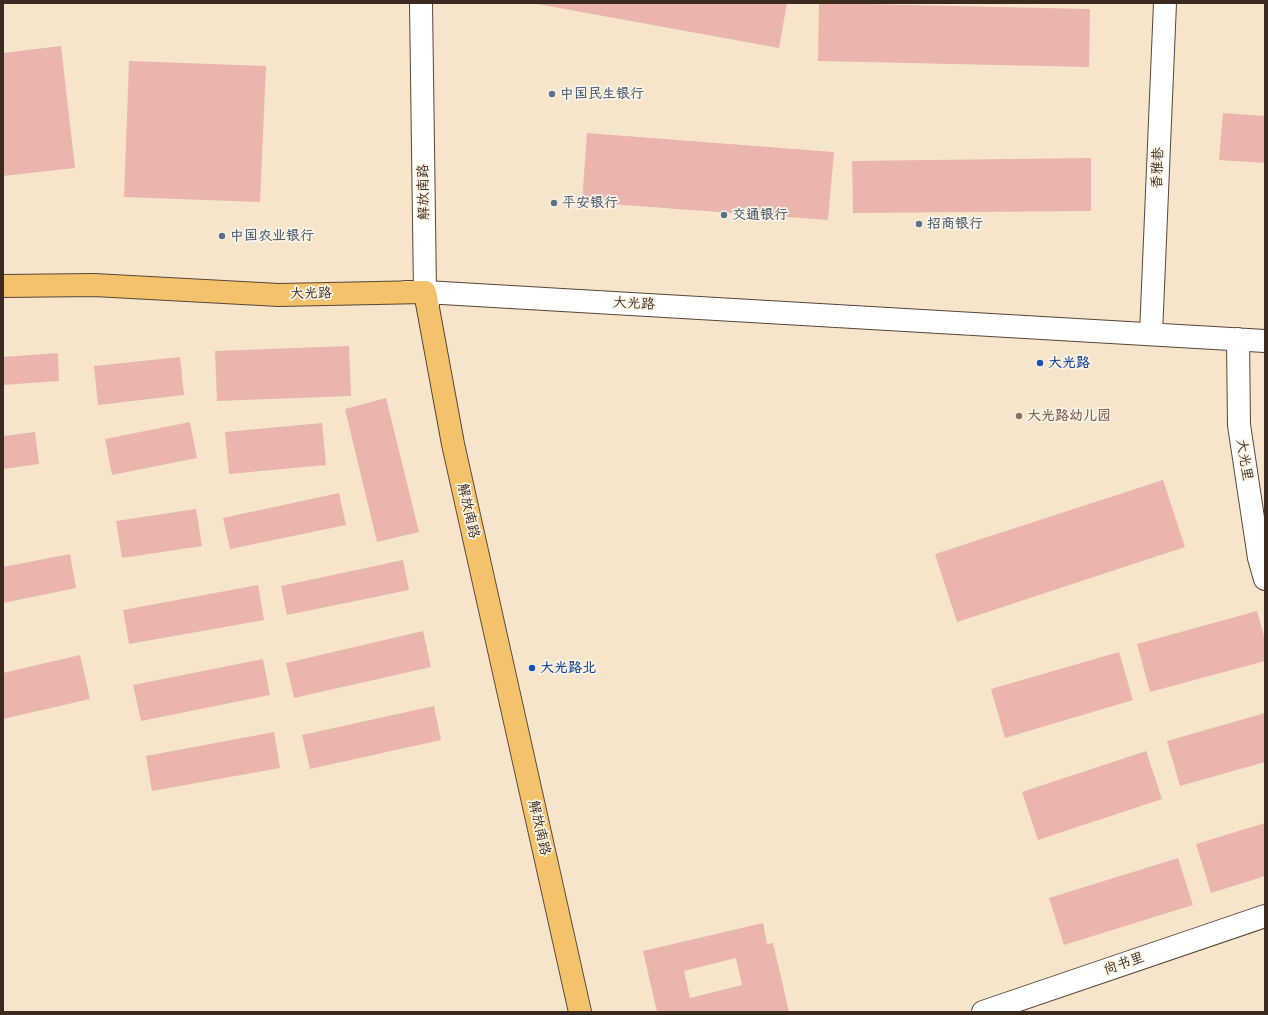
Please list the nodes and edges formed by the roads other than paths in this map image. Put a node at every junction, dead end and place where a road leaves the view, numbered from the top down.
1 (421, 3) edge
2 (1165, 3) edge
3 (3, 286) edge
4 (425, 292) junction
5 (1151, 334) junction
6 (1238, 339) junction
7 (1265, 341) edge
8 (1265, 579) edge
9 (1265, 916) edge
10 (580, 1012) edge
11 (983, 1012) edge

1 - 4 street, 解放南路
2 - 5 street, 香雅巷
3 - 4 street, 大光路
4 - 5 street, 大光路
4 - 10 street, 解放南路
5 - 6 street, 大光路
6 - 7 street, 大光路
6 - 8 street, 大光里
9 - 11 street, 尚书里

